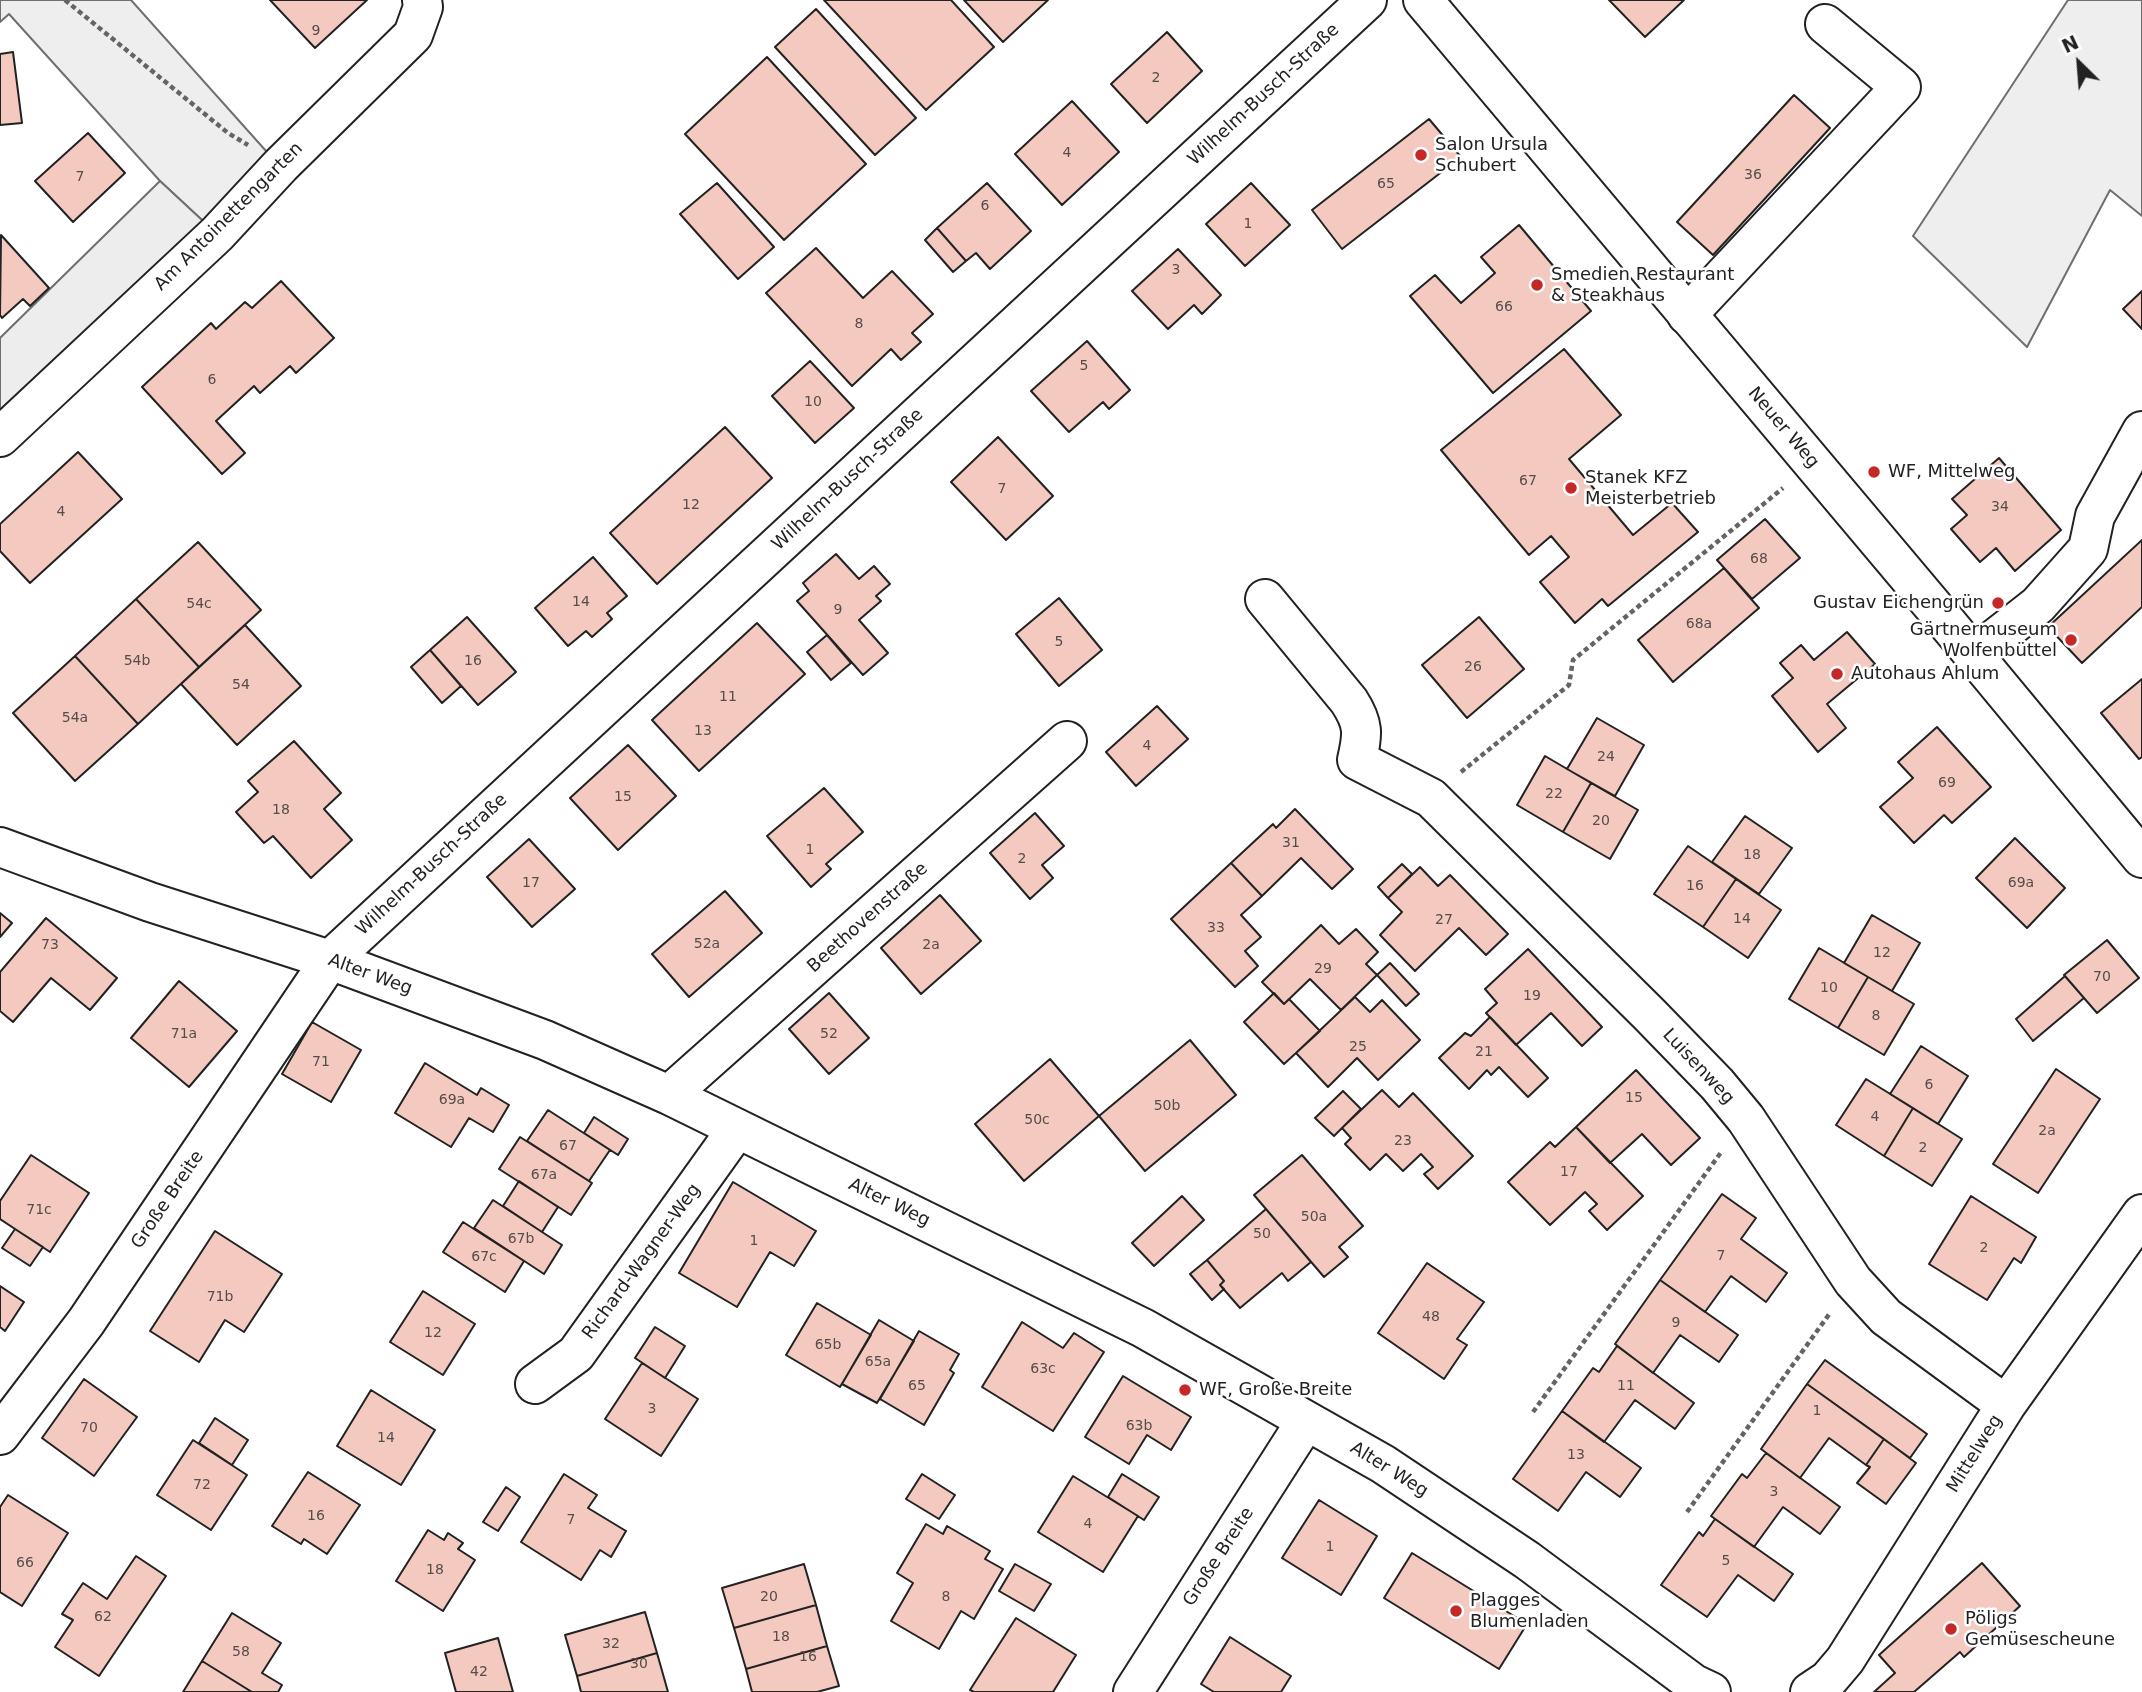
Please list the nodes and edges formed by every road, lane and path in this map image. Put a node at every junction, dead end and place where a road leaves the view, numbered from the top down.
1 (65, 0) edge
2 (422, 0) edge
3 (1367, 0) edge
4 (1423, 0) edge
5 (1825, 24) dead end
6 (281, 165) junction
7 (1688, 315) junction
8 (5, 422) edge
9 (2142, 431) edge
10 (1812, 462) junction
11 (1265, 599) dead end
12 (1974, 656) junction
13 (1066, 741) dead end
14 (1431, 798) junction
15 (0, 847) edge
16 (2142, 858) edge
17 (330, 960) junction
18 (669, 1095) junction
19 (1746, 1119) junction
20 (737, 1129) junction
21 (2142, 1214) edge
22 (1853, 1281) junction
23 (535, 1384) dead end
24 (2006, 1405) junction
25 (1533, 1412) dead end
26 (1306, 1421) junction
27 (0, 1434) edge
28 (1687, 1512) dead end
29 (1133, 1692) edge
30 (1711, 1692) edge
31 (1810, 1692) edge

1 - 6 path
2 - 6 street, Am Antoinettengarten
3 - 17 street, Wilhelm-Busch-Straße
4 - 7 street, Neuer Weg
5 - 7 street
6 - 8 street, Am Antoinettengarten
7 - 10 street, Neuer Weg
9 - 12 street
10 - 12 street, Neuer Weg
10 - 14 path
11 - 14 street, Luisenweg
12 - 16 street, Neuer Weg
13 - 18 street, Beethovenstraße
14 - 19 street, Luisenweg
15 - 17 street, Alter Weg
17 - 18 street, Alter Weg
17 - 27 street, Große Breite
18 - 20 street, Alter Weg
19 - 22 street, Luisenweg
19 - 25 path
20 - 23 street, Richard-Wagner-Weg
20 - 26 street, Alter Weg
21 - 24 street, Mittelweg
22 - 24 street, Luisenweg
22 - 28 path
24 - 31 street, Mittelweg
26 - 29 street, Große Breite
26 - 30 street, Alter Weg

